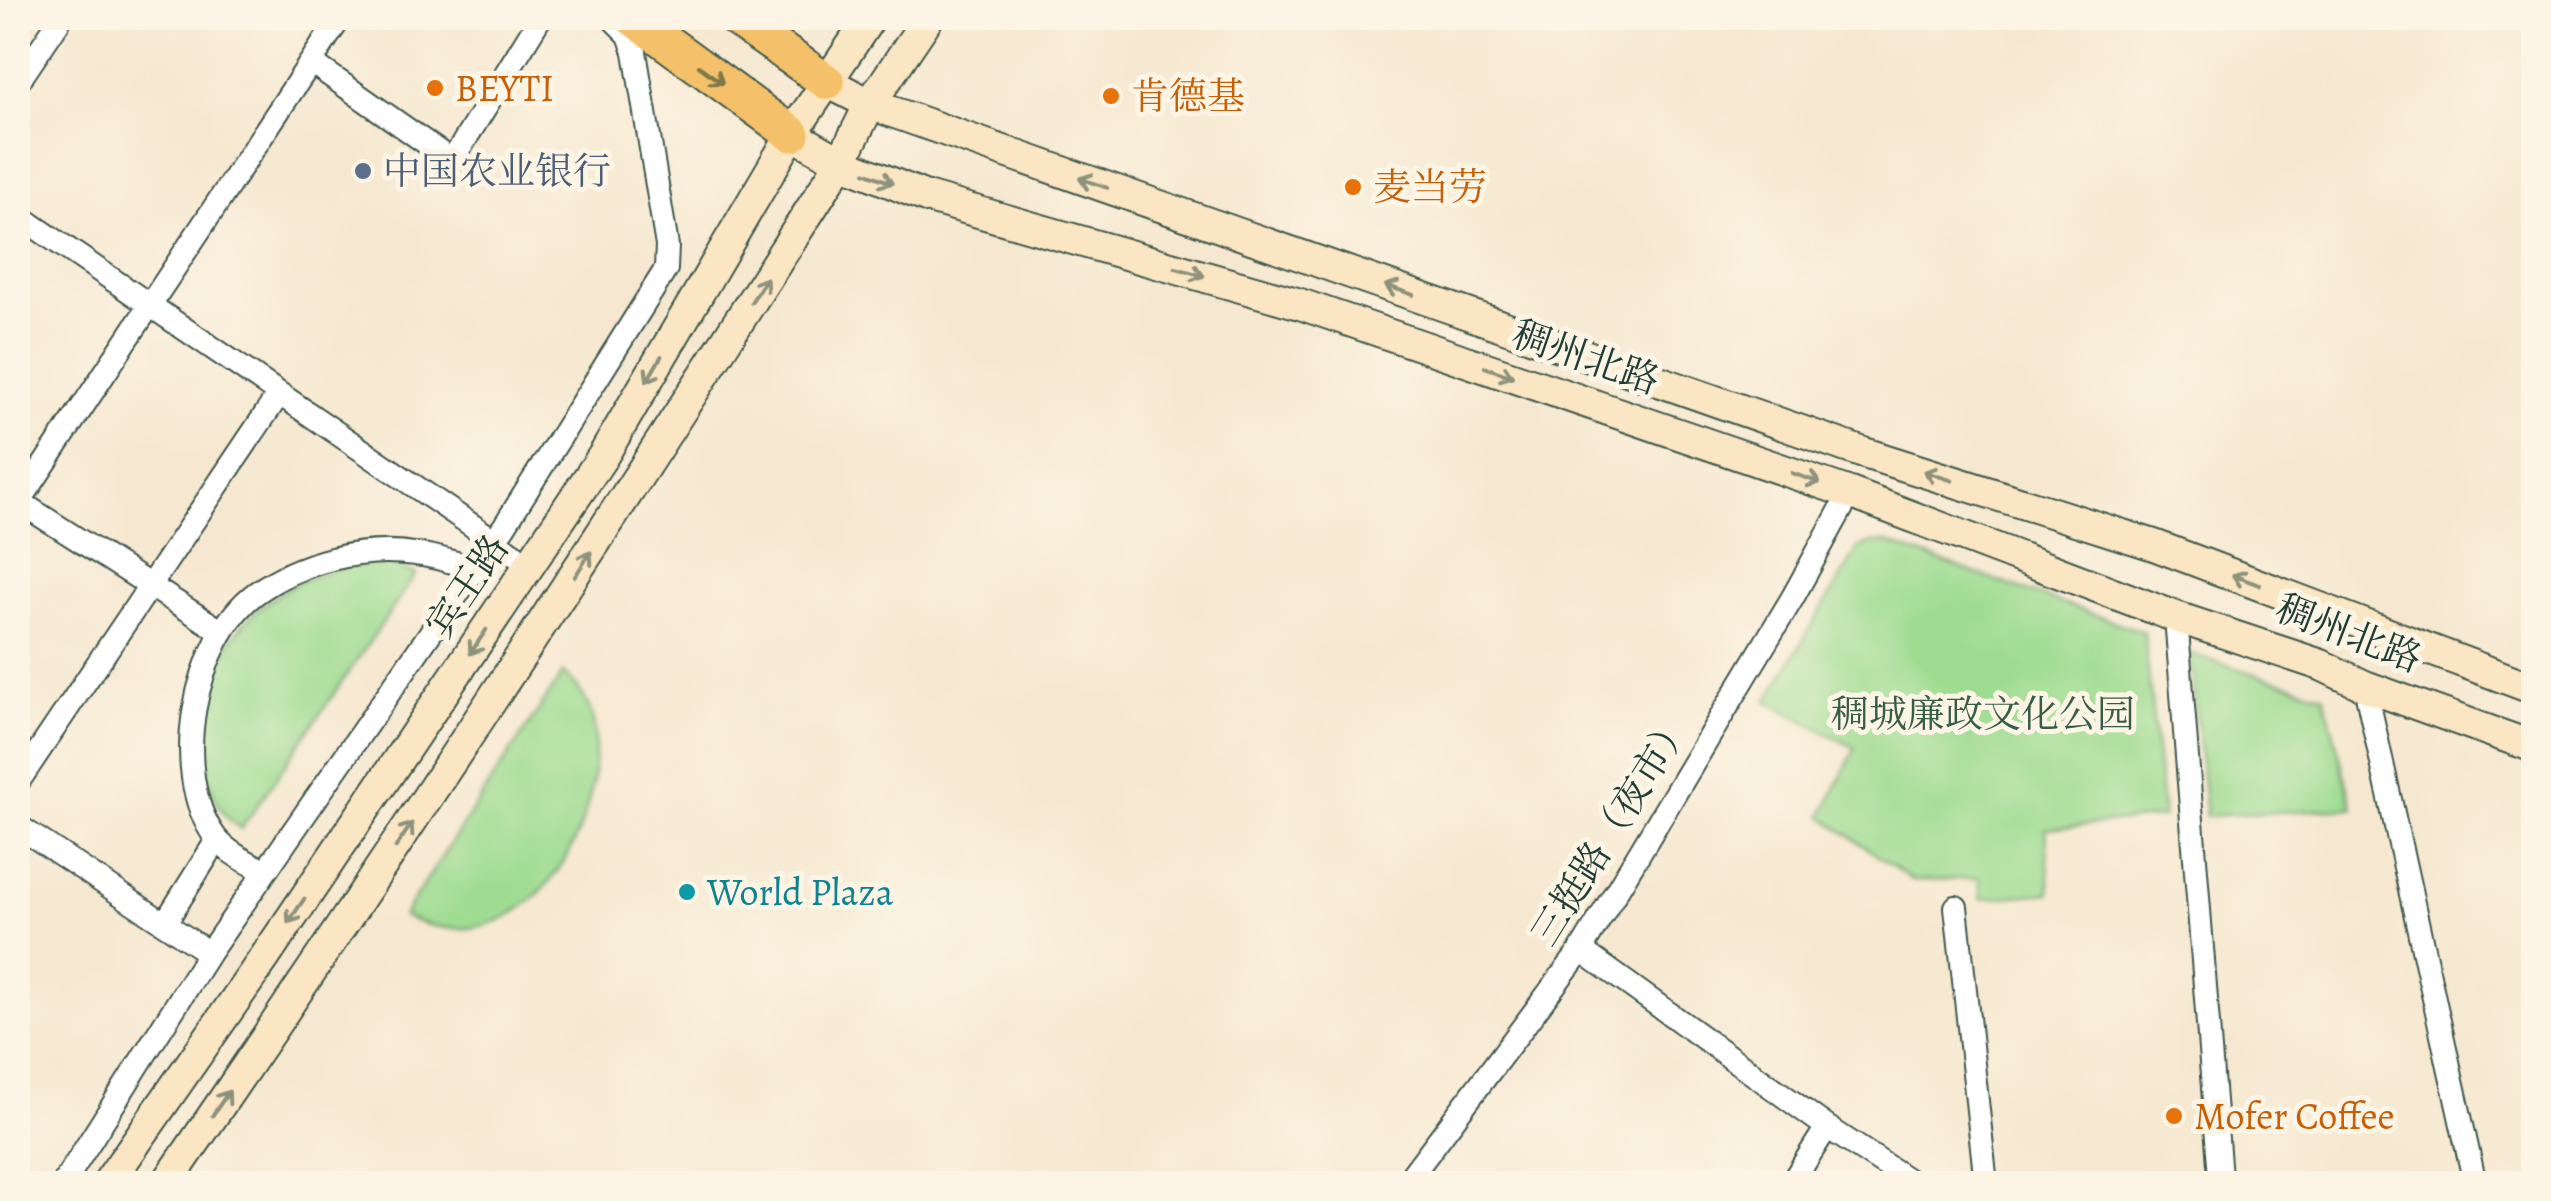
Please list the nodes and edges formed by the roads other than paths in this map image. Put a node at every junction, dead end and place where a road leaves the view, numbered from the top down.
1 (61, 18) edge
2 (340, 18) edge
3 (540, 18) edge
4 (612, 18) edge
5 (633, 18) edge
6 (735, 18) edge
7 (870, 18) edge
8 (928, 18) edge
9 (310, 62) junction
10 (18, 82) edge
11 (827, 82) junction
12 (870, 104) junction
13 (792, 134) junction
14 (841, 162) junction
15 (18, 216) edge
16 (150, 306) junction
17 (279, 394) junction
18 (1850, 493) junction
19 (18, 503) edge
20 (494, 541) junction
21 (530, 565) junction
22 (474, 568) junction
23 (150, 585) junction
24 (2176, 617) junction
25 (221, 631) junction
26 (2365, 686) junction
27 (2534, 688) edge
28 (2534, 747) edge
29 (18, 782) edge
30 (18, 826) edge
31 (217, 840) junction
32 (265, 872) junction
33 (1956, 907) dead end
34 (165, 923) junction
35 (1581, 950) junction
36 (209, 953) junction
37 (1827, 1127) junction
38 (63, 1184) edge
39 (107, 1184) edge
40 (166, 1184) edge
41 (1404, 1184) edge
42 (1791, 1184) edge
43 (1914, 1184) edge
44 (1986, 1184) edge
45 (2218, 1184) edge
46 (2475, 1184) edge

1 - 10 street
2 - 9 street
3 - 9 street
4 - 20 street
5 -> 13 main road, 稠州北路
6 - 11 main road, 稠州北路
7 - 11 main road, 宾王路
8 - 12 main road
9 - 16 street
11 - 12 main road, 稠州北路
11 - 13 main road, 宾王路
12 - 14 main road
27 -> 12 main road, 稠州北路
13 - 14 main road, 稠州北路
13 -> 21 main road, 宾王路
14 -> 18 main road, 稠州北路
40 -> 14 main road
15 - 16 street
16 - 17 street
16 - 19 street
17 - 20 street
17 - 23 street
18 - 24 main road, 稠州北路
18 - 35 street, 三挺路（夜市）
19 - 23 street
20 - 21 street
20 - 22 street
21 -> 39 main road, 宾王路
22 - 25 street
22 - 32 street
23 - 25 street
23 - 29 street
24 - 26 main road, 稠州北路
24 - 45 street
25 - 31 street
26 - 28 main road, 稠州北路
26 - 46 street
30 - 34 street
31 - 32 street
31 - 34 street
32 - 36 street
33 - 44 street
34 - 36 street
35 - 37 street
35 - 41 street, 三挺路（夜市）
36 - 38 street
37 - 42 street
37 - 43 street

